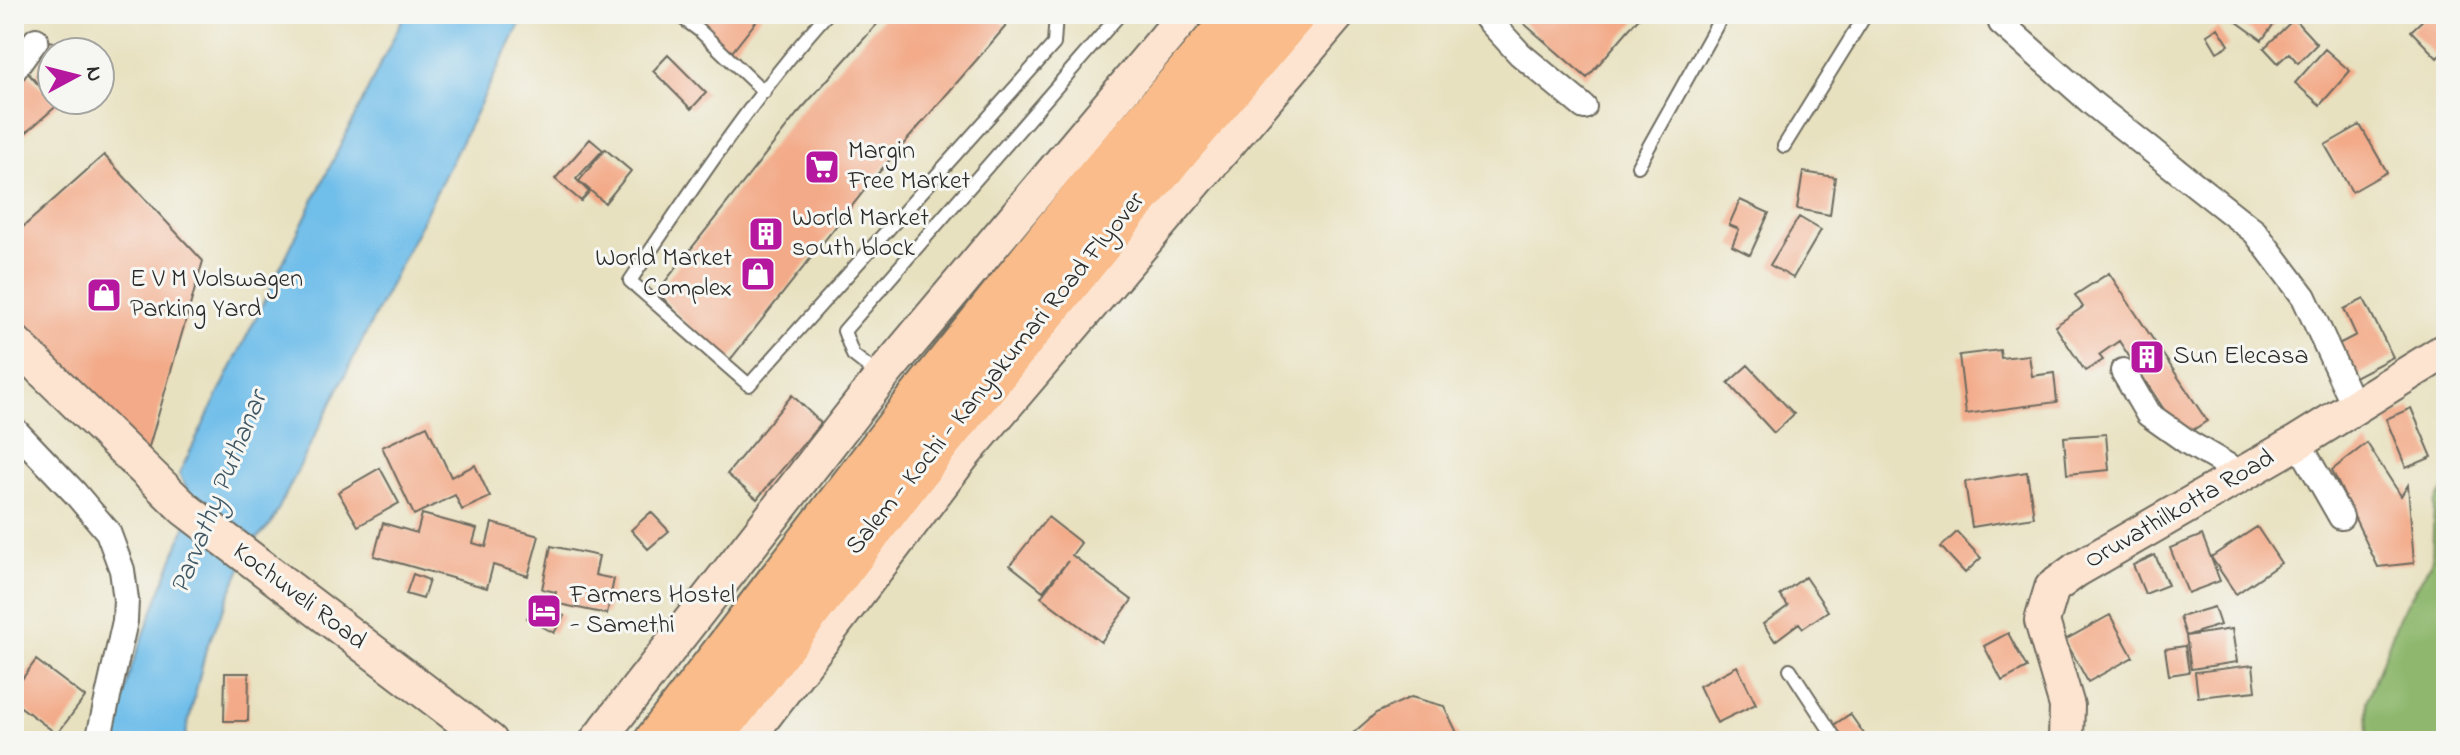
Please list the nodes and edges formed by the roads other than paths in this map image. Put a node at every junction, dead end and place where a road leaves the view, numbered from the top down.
1 (677, 14) edge
2 (827, 14) edge
3 (1056, 14) edge
4 (1120, 14) edge
5 (1186, 14) edge
6 (1240, 14) edge
7 (1293, 14) edge
8 (1338, 14) edge
9 (1483, 14) edge
10 (1723, 14) edge
11 (1866, 14) edge
12 (2001, 23) dead end
13 (36, 40) dead end
14 (14, 70) edge
15 (764, 92) junction
16 (1584, 107) dead end
17 (1784, 146) dead end
18 (1638, 166) dead end
19 (14, 342) edge
20 (2446, 350) edge
21 (2123, 371) dead end
22 (882, 376) junction
23 (2355, 408) junction
24 (14, 429) edge
25 (2298, 442) junction
26 (2242, 474) junction
27 (2341, 517) dead end
28 (1790, 669) dead end
29 (2067, 740) edge
30 (98, 741) edge
31 (490, 741) edge
32 (597, 741) edge
33 (657, 741) edge
34 (708, 741) edge
35 (745, 741) edge
36 (1837, 741) edge

1 - 15 lane
2 - 15 lane
3 - 15 lane
4 - 22 lane
5 - 22 street
6 - 33 highway, Salem - Kochi - Kanyakumari Road Flyover
7 - 34 highway, Salem - Kochi - Kanyakumari Road Flyover
8 - 35 street
9 - 16 street
10 - 18 lane
11 - 17 lane
12 - 23 street
13 - 14 street
19 - 31 street, Kochuveli Road
20 - 23 street, Oruvathilkotta Road
21 - 26 street
22 - 32 street
23 - 25 street, Oruvathilkotta Road
24 - 30 street
25 - 26 street, Oruvathilkotta Road
25 - 27 street
26 - 29 street, Oruvathilkotta Road
28 - 36 lane

